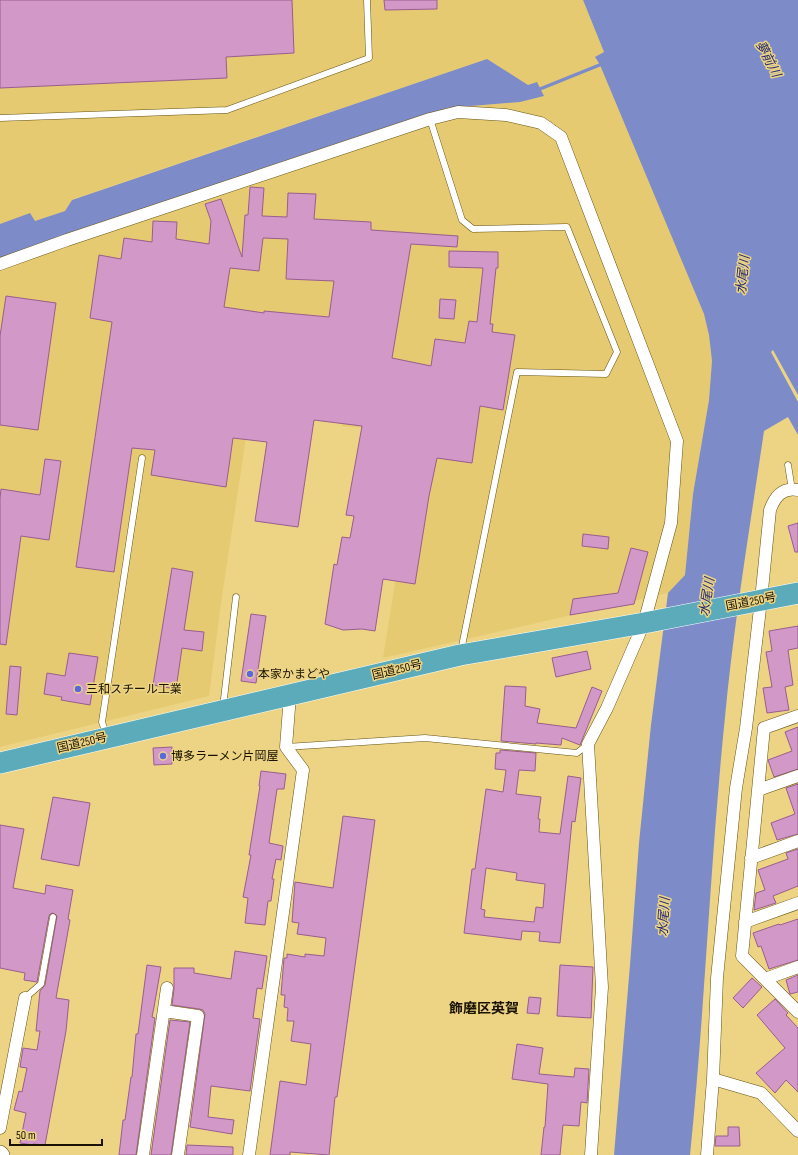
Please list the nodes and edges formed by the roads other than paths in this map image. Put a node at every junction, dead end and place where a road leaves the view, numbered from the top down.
1 (367, 0) edge
2 (0, 118) edge
3 (430, 119) junction
4 (0, 264) edge
5 (142, 458) dead end
6 (788, 465) dead end
7 (795, 490) edge
8 (798, 593) edge
9 (236, 597) dead end
10 (761, 600) junction
11 (644, 623) junction
12 (460, 655) junction
13 (290, 695) junction
14 (222, 710) junction
15 (798, 716) edge
16 (107, 738) junction
17 (588, 744) junction
18 (286, 747) junction
19 (0, 763) edge
20 (798, 776) edge
21 (758, 790) junction
22 (798, 840) edge
23 (751, 858) junction
24 (798, 903) edge
25 (53, 917) dead end
26 (745, 922) junction
27 (798, 967) edge
28 (765, 979) junction
29 (167, 988) dead end
30 (25, 998) joint
31 (164, 1011) junction
32 (798, 1012) edge
33 (713, 1079) junction
34 (0, 1128) edge
35 (798, 1131) edge
36 (0, 1153) edge
37 (2, 1155) edge
38 (143, 1155) edge
39 (178, 1155) edge
40 (249, 1155) edge
41 (591, 1155) edge
42 (707, 1155) edge

1 - 2 lane
3 - 4 street
3 - 11 street
3 - 12 lane
5 - 16 lane
6 - 7 lane
7 - 10 street
8 - 10 highway, 国道250号
9 - 14 lane
10 - 11 highway, 国道250号
10 - 33 street
11 - 12 highway, 国道250号
11 - 17 street
12 - 13 highway, 国道250号
13 - 14 highway, 国道250号
13 - 18 street
14 - 16 highway, 国道250号
15 - 21 street
16 - 19 highway, 国道250号
17 - 18 lane
17 - 41 street
18 - 40 street
20 - 21 street
21 - 23 street
22 - 23 street
23 - 26 street
24 - 26 street
25 - 30 lane
26 - 28 street
27 - 28 street
28 - 32 street
29 - 31 street
30 - 34 street
31 - 38 street
31 - 39 street
33 - 35 street
33 - 42 street
36 - 37 street

